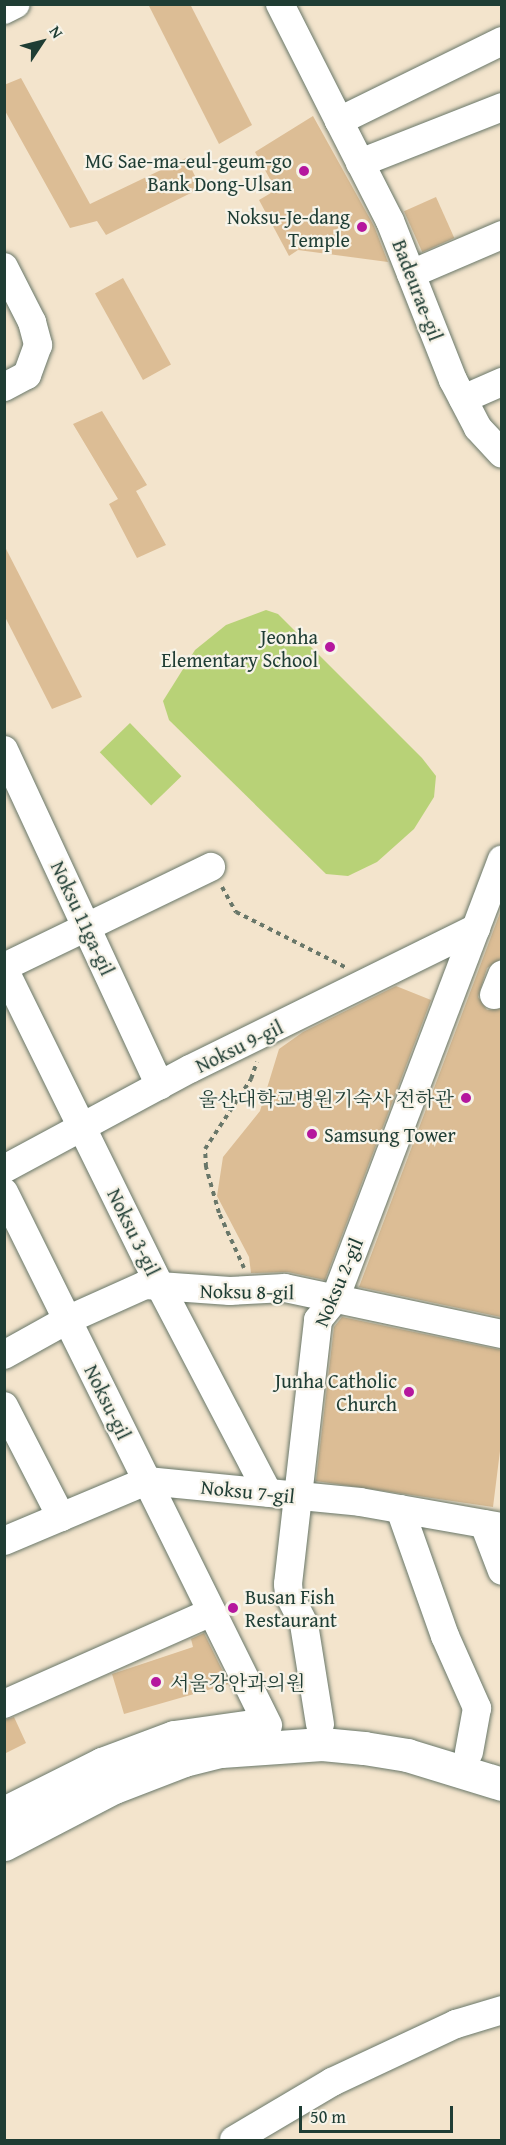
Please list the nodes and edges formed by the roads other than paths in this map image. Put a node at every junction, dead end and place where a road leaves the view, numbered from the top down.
1 (16, 4) edge
2 (280, 4) edge
3 (4, 10) edge
4 (501, 41) edge
5 (501, 107) edge
6 (339, 121) junction
7 (360, 163) junction
8 (501, 235) edge
9 (4, 267) edge
10 (411, 274) junction
11 (501, 382) edge
12 (4, 387) edge
13 (463, 399) junction
14 (501, 454) edge
15 (8, 766) edge
16 (501, 860) edge
17 (211, 867) road end
18 (86, 927) junction
19 (476, 928) junction
20 (4, 968) edge
21 (160, 1086) junction
22 (82, 1128) junction
23 (4, 1169) edge
24 (4, 1192) edge
25 (161, 1288) junction
26 (335, 1299) junction
27 (67, 1320) junction
28 (501, 1334) edge
29 (4, 1355) edge
30 (4, 1406) edge
31 (147, 1481) junction
32 (268, 1493) junction
33 (297, 1496) junction
34 (400, 1509) junction
35 (61, 1517) junction
36 (493, 1525) edge
37 (4, 1541) edge
38 (501, 1571) edge
39 (212, 1612) junction
40 (4, 1704) edge
41 (320, 1724) junction
42 (268, 1725) junction
43 (469, 1752) junction
44 (501, 1761) edge
45 (501, 1784) edge
46 (4, 1813) edge
47 (4, 1844) edge
48 (501, 2010) edge
49 (234, 2140) edge

1 - 3 street
2 - 6 street, Badeurae-gil
4 - 6 street
5 - 7 street
6 - 7 street, Badeurae-gil
7 - 10 street, Badeurae-gil
8 - 10 street
9 - 12 street
10 - 13 street, Badeurae-gil
11 - 13 street
13 - 14 street, Badeurae-gil
15 - 18 street, Noksu 11ga-gil
16 - 19 street, Noksu 2-gil
17 - 18 street
18 - 20 street
18 - 21 street, Noksu 11ga-gil
19 - 21 street, Noksu 9-gil
19 - 26 street, Noksu 2-gil
20 - 22 street, Noksu 3-gil
21 - 22 street, Noksu 9-gil
22 - 23 street, Noksu 9-gil
22 - 25 street, Noksu 3-gil
24 - 27 street, Noksu-gil
25 - 26 street, Noksu 8-gil
25 - 27 street, Noksu 8-gil
25 - 32 street, Noksu 3-gil
26 - 28 street, Noksu 8-gil
26 - 33 street, Noksu 2-gil
27 - 29 street, Noksu 8-gil
27 - 31 street, Noksu-gil
30 - 35 street
31 - 32 street, Noksu 7-gil
31 - 35 street, Noksu 7-gil
31 - 39 street, Noksu-gil
32 - 33 street, Noksu 7-gil
33 - 34 street, Noksu 7-gil
33 - 41 street, Noksu 2-gil
34 - 36 street, Noksu 7-gil
34 - 43 street
35 - 37 street, Noksu 7-gil
36 - 38 street
39 - 40 street
39 - 42 street, Noksu-gil
41 - 42 main road
41 - 43 main road
42 - 46 main road
43 - 44 main road
45 - 47 main road
48 - 49 street

